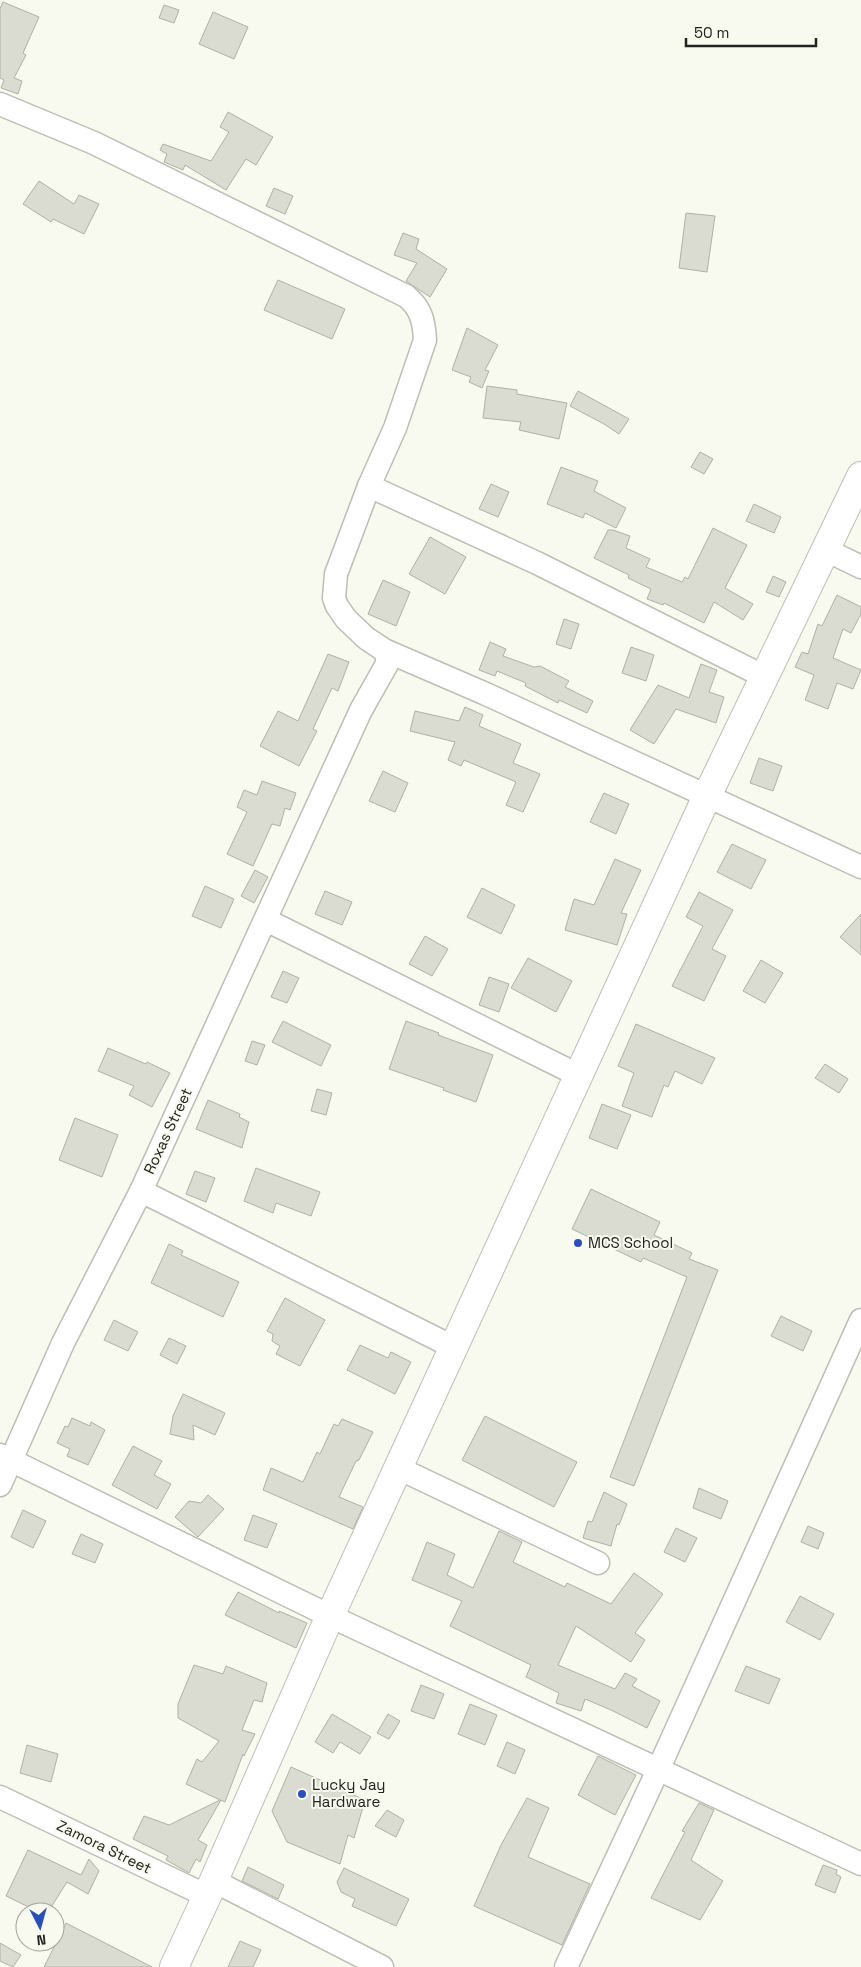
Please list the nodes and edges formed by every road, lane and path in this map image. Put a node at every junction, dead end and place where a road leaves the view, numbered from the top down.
1 (0, 104) edge
2 (861, 476) edge
3 (369, 486) junction
4 (826, 550) junction
5 (861, 567) edge
6 (384, 650) junction
7 (765, 677) junction
8 (707, 796) junction
9 (861, 867) edge
10 (266, 920) junction
11 (578, 1075) junction
12 (141, 1190) junction
13 (861, 1320) edge
14 (453, 1347) junction
15 (6, 1458) edge
16 (398, 1468) junction
17 (0, 1485) edge
18 (598, 1563) dead end
19 (330, 1616) junction
20 (658, 1770) junction
21 (0, 1797) edge
22 (861, 1864) edge
23 (211, 1889) junction
24 (174, 1967) edge
25 (382, 1967) edge
26 (566, 1967) edge

1 - 3 street
2 - 4 main road
3 - 6 street
3 - 7 street
4 - 5 street
4 - 7 main road
6 - 8 street
6 - 10 street, Roxas Street
7 - 8 main road
8 - 9 street
8 - 11 main road
10 - 11 street
10 - 12 street, Roxas Street
11 - 14 main road
12 - 14 street
12 - 15 street, Roxas Street
13 - 20 street
14 - 16 main road
15 - 17 street, Roxas Street
15 - 19 street
16 - 18 street
16 - 19 main road
19 - 20 street
19 - 23 main road
20 - 22 street
20 - 26 street
21 - 23 street, Zamora Street
23 - 24 main road
23 - 25 street, Zamora Street

